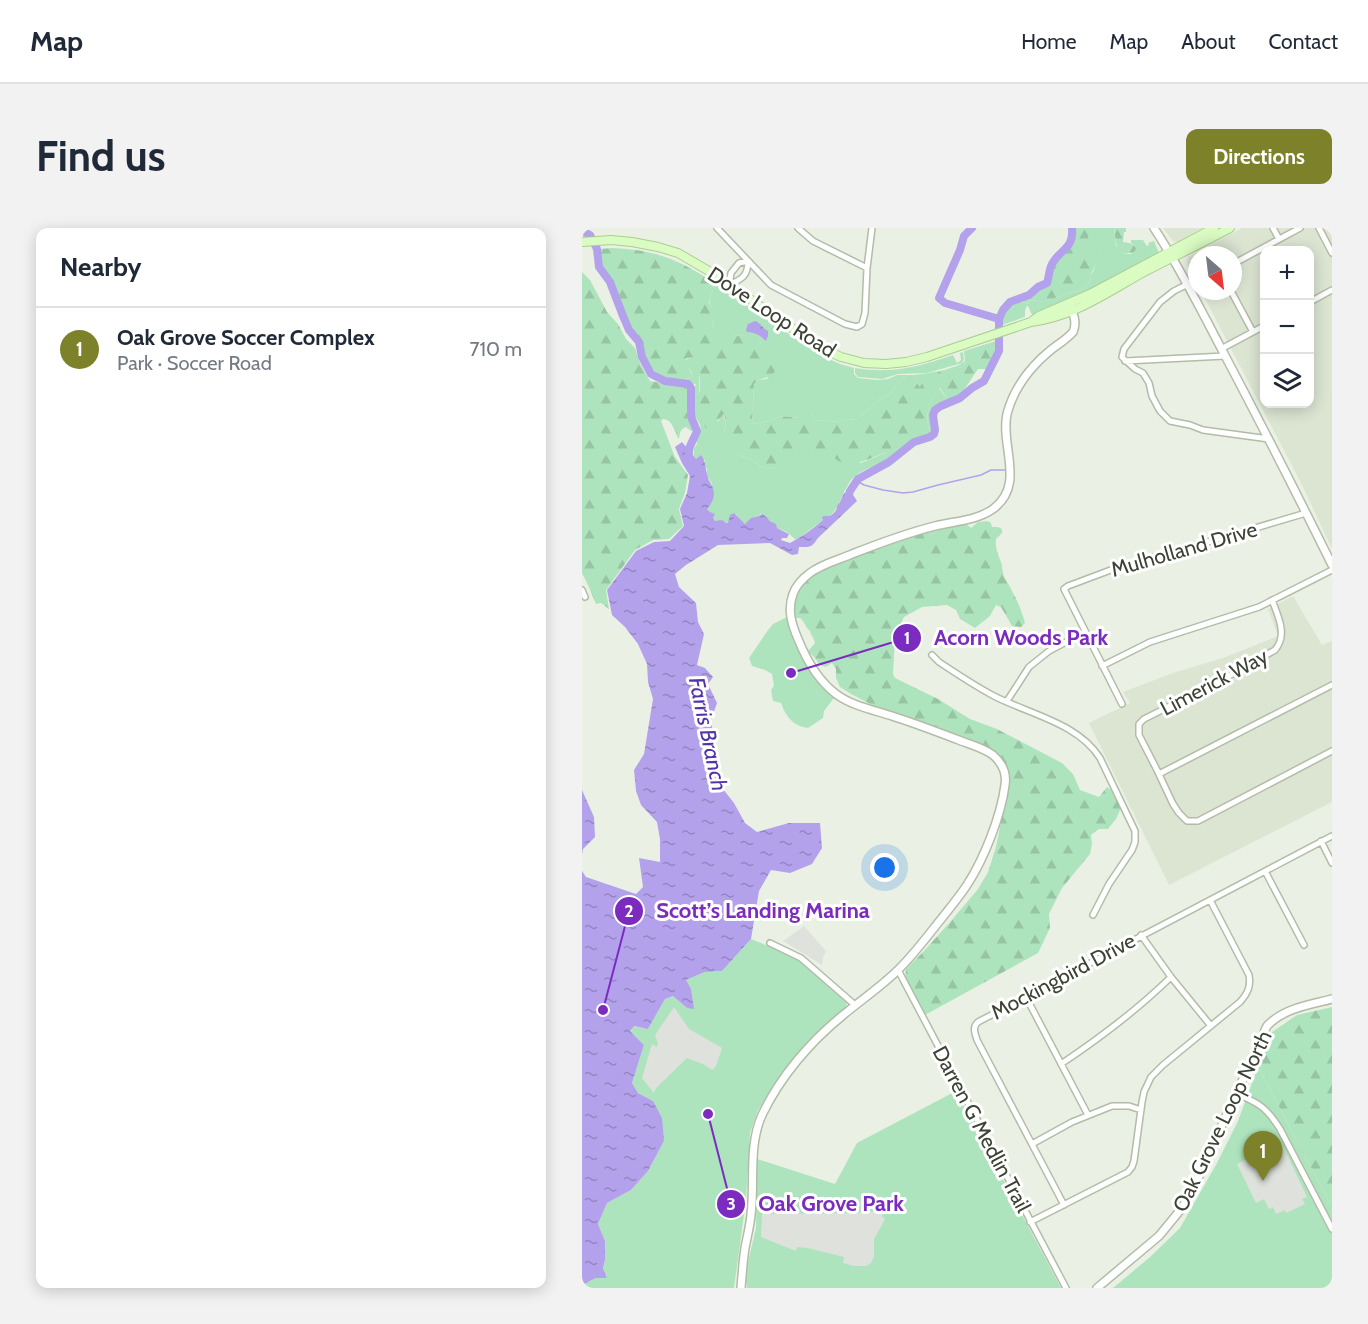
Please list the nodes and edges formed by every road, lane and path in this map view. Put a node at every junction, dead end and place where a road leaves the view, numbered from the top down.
1 (717, 228) edge
2 (798, 228) edge
3 (872, 228) edge
4 (1154, 228) edge
5 (1214, 228) edge
6 (1230, 228) edge
7 (1273, 228) edge
8 (1300, 228) edge
9 (1319, 228) edge
10 (1279, 239) junction
11 (582, 242) edge
12 (1271, 246) edge
13 (1260, 252) edge
14 (1332, 253) edge
15 (1172, 255) junction
16 (1242, 260) edge
17 (748, 261) junction
18 (867, 268) junction
19 (1188, 284) joint
20 (729, 285) junction
21 (1332, 290) edge
22 (1196, 300) edge
23 (1236, 300) edge
24 (1314, 300) edge
25 (1070, 307) junction
26 (1260, 328) edge
27 (1253, 332) junction
28 (1223, 352) junction
29 (1147, 360) junction
30 (1125, 361) junction
31 (1143, 373) junction
32 (1269, 439) junction
33 (1306, 513) junction
34 (1332, 565) edge
35 (1332, 570) edge
36 (582, 590) edge
37 (585, 597) dead end
38 (1272, 600) junction
39 (1085, 632) junction
40 (932, 655) dead end
41 (1102, 666) junction
42 (1332, 685) edge
43 (1007, 701) junction
44 (1122, 704) dead end
45 (1332, 751) edge
46 (1159, 774) junction
47 (1332, 836) edge
48 (1321, 841) junction
49 (1332, 862) edge
50 (1265, 871) junction
51 (1209, 900) junction
52 (1093, 915) dead end
53 (1142, 935) junction
54 (770, 943) dead end
55 (1304, 945) dead end
56 (898, 970) junction
57 (1171, 977) junction
58 (1026, 997) junction
59 (1332, 999) edge
60 (855, 1005) junction
61 (1211, 1026) junction
62 (1061, 1064) junction
63 (1236, 1093) junction
64 (1141, 1110) junction
65 (1088, 1115) junction
66 (1032, 1144) junction
67 (1064, 1205) junction
68 (1030, 1222) junction
69 (1332, 1229) edge
70 (741, 1288) edge
71 (1066, 1288) edge
72 (1097, 1288) edge

1 - 17 street
2 - 18 street
3 - 18 street
4 - 15 street
5 - 15 main road
6 - 15 main road
7 - 10 street
8 - 10 street
9 - 14 street
10 - 12 street
11 - 20 main road, Dove Loop Road
13 - 16 street
15 - 19 street
15 - 25 main road, Dove Loop Road
17 - 18 street
17 - 20 street
17 - 20 street
19 - 30 street
20 - 25 main road, Dove Loop Road
21 - 24 street
22 - 28 street
23 - 27 street
25 - 56 street
26 - 27 street
27 - 28 street
28 - 29 street
28 - 32 street
29 - 30 street
29 - 31 street
30 - 31 street
31 - 32 street
32 - 33 street
33 - 34 street
33 - 39 street, Mulholland Drive
35 - 38 street
36 - 37 street
38 - 41 street
38 - 46 street, Limerick Way
39 - 41 street
39 - 43 street
40 - 43 street
41 - 44 street
42 - 46 street
43 - 52 street
45 - 46 street
47 - 48 street, Mockingbird Drive
48 - 49 street
48 - 50 street, Mockingbird Drive
50 - 51 street, Mockingbird Drive
50 - 55 street
51 - 53 street, Mockingbird Drive
51 - 61 street
53 - 57 street
53 - 58 street, Mockingbird Drive
54 - 60 street
56 - 60 street
56 - 68 street, Darren G Medlin Trail
57 - 61 street
57 - 62 street
58 - 62 street
58 - 66 street, Mockingbird Drive
59 - 63 street, Oak Grove Loop North
60 - 70 street
61 - 64 street
62 - 65 street
63 - 69 street
63 - 72 street, Oak Grove Loop North
64 - 65 street
64 - 67 street
65 - 66 street
66 - 67 street, Mockingbird Drive
67 - 68 street
68 - 71 street, Darren G Medlin Trail

